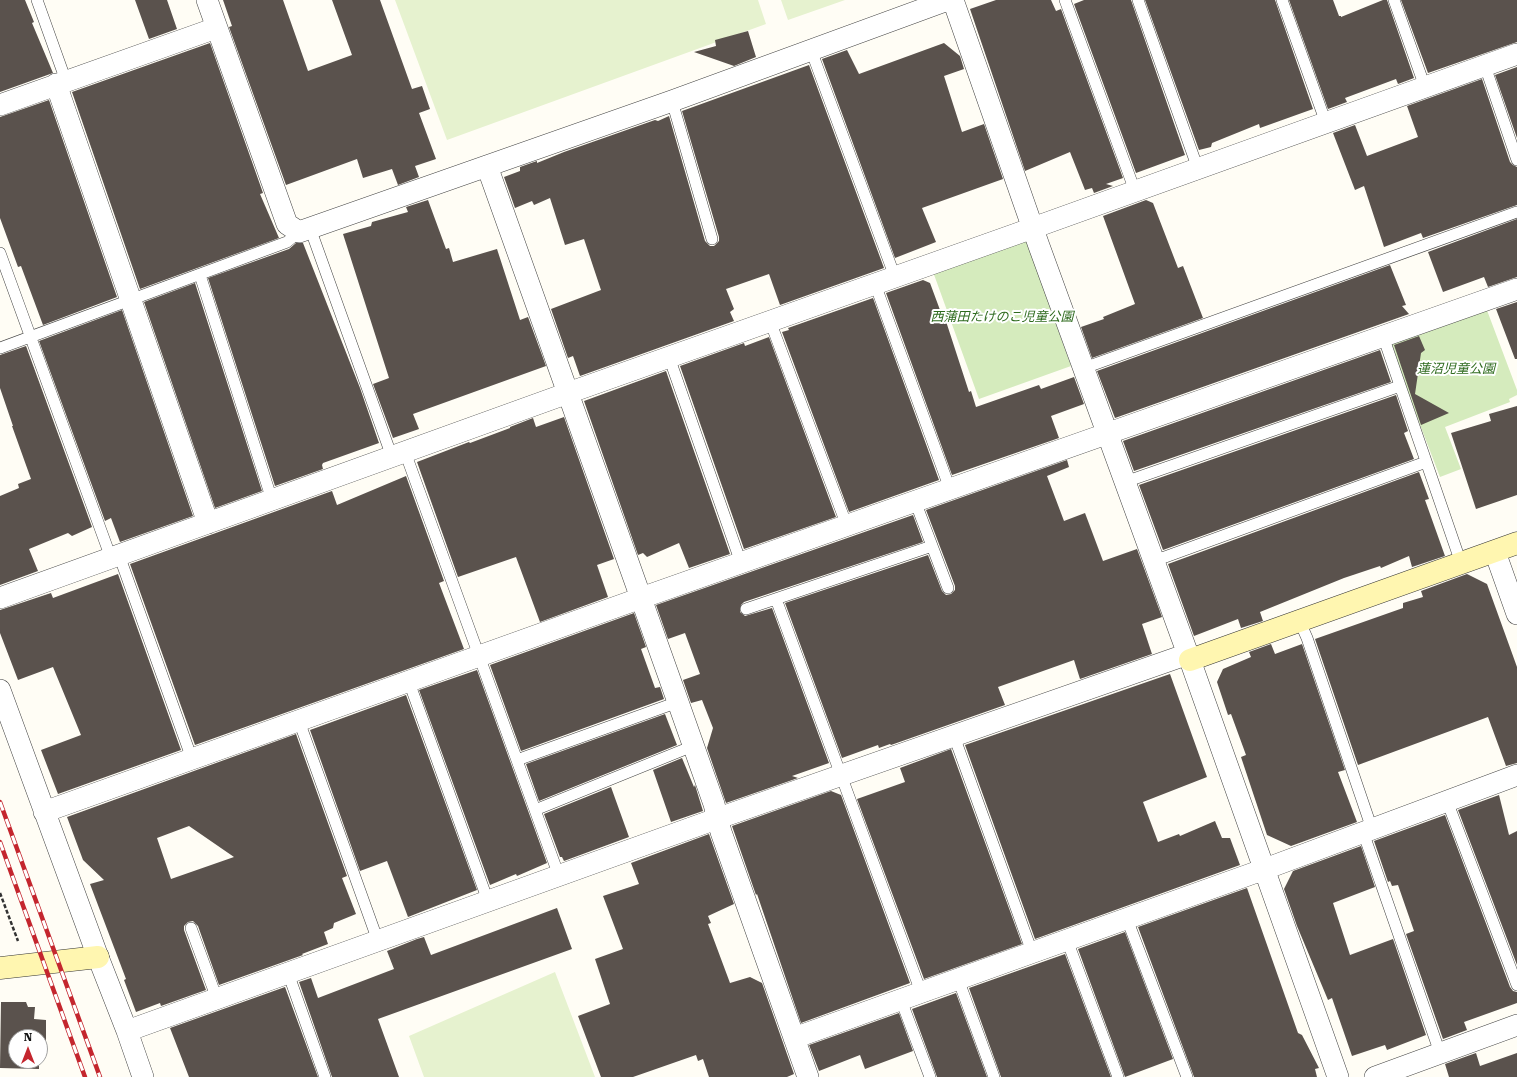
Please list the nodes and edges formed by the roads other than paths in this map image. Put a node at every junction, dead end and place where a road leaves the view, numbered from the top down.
1 (38, 0) edge
2 (207, 0) edge
3 (948, 0) edge
4 (952, 0) edge
5 (1065, 0) edge
6 (1138, 0) edge
7 (1282, 0) edge
8 (1394, 0) edge
9 (216, 28) junction
10 (812, 50) junction
11 (1517, 54) edge
12 (1484, 66) junction
13 (61, 83) junction
14 (1425, 87) junction
15 (672, 101) junction
16 (0, 105) edge
17 (1326, 123) junction
18 (1517, 160) edge
19 (487, 166) junction
20 (1198, 169) junction
21 (1135, 191) junction
22 (1517, 212) edge
23 (1033, 228) junction
24 (305, 230) junction
25 (712, 239) dead end
26 (0, 253) edge
27 (200, 275) junction
28 (895, 277) junction
29 (875, 284) junction
30 (1517, 289) edge
31 (131, 300) junction
32 (770, 321) junction
33 (30, 336) junction
34 (1383, 336) junction
35 (0, 348) edge
36 (669, 357) junction
37 (1084, 368) junction
38 (1400, 386) junction
39 (568, 392) junction
40 (1108, 433) junction
41 (399, 454) junction
42 (1426, 462) junction
43 (1125, 482) junction
44 (950, 489) junction
45 (272, 500) junction
46 (915, 501) junction
47 (208, 523) junction
48 (846, 526) junction
49 (1517, 543) edge
50 (932, 546) junction
51 (1495, 552) junction
52 (115, 557) junction
53 (1154, 561) junction
54 (741, 563) junction
55 (1461, 563) junction
56 (948, 588) dead end
57 (0, 598) edge
58 (641, 598) junction
59 (776, 599) junction
60 (746, 609) dead end
61 (1517, 614) edge
62 (1299, 620) junction
63 (479, 656) junction
64 (1189, 657) junction
65 (409, 682) junction
66 (0, 690) edge
67 (678, 702) junction
68 (299, 721) junction
69 (954, 736) junction
70 (693, 746) junction
71 (192, 759) junction
72 (517, 760) junction
73 (1517, 774) edge
74 (842, 775) junction
75 (1447, 801) junction
76 (535, 810) junction
77 (44, 812) junction
78 (716, 819) junction
79 (1368, 831) junction
80 (1265, 869) junction
81 (559, 876) junction
82 (488, 901) junction
83 (1127, 919) junction
84 (191, 928) dead end
85 (1067, 940) junction
86 (378, 941) junction
87 (1032, 952) junction
88 (98, 957) junction
89 (0, 968) edge
90 (288, 973) junction
91 (958, 979) junction
92 (1517, 985) edge
93 (921, 992) junction
94 (217, 999) junction
95 (901, 1000) junction
96 (1517, 1025) edge
97 (127, 1031) junction
98 (794, 1038) junction
99 (1440, 1053) junction
100 (143, 1077) edge
101 (325, 1077) edge
102 (808, 1077) edge
103 (930, 1077) edge
104 (994, 1077) edge
105 (1118, 1077) edge
106 (1187, 1077) edge
107 (1338, 1077) edge
108 (1375, 1077) edge

1 - 13 lane
2 - 9 street
3 - 10 street
4 - 23 street
5 - 21 lane
6 - 20 lane
7 - 17 lane
8 - 14 lane
9 - 13 street
9 - 24 street
10 - 15 street
10 - 28 lane
11 - 12 street
12 - 14 street
12 - 18 lane
13 - 16 street
13 - 31 street
14 - 17 street
15 - 19 street
15 - 25 lane
17 - 20 street
19 - 24 street
19 - 39 street
20 - 21 street
21 - 23 street
22 - 37 lane
23 - 28 street
23 - 37 street
24 - 27 lane
24 - 41 lane
26 - 33 lane
27 - 31 lane
27 - 45 lane
28 - 29 street
29 - 32 street
29 - 44 lane
30 - 34 street
31 - 33 lane
31 - 47 street
32 - 36 street
32 - 48 lane
33 - 35 lane
33 - 52 lane
34 - 38 lane
34 - 40 street
36 - 39 street
36 - 54 lane
37 - 40 street
38 - 42 lane
38 - 43 lane
39 - 41 street
39 - 58 street
40 - 43 street
40 - 44 street
41 - 45 street
41 - 63 lane
42 - 53 lane
42 - 55 lane
43 - 53 street
44 - 46 street
45 - 47 street
46 - 48 street
46 - 50 lane
47 - 52 street
48 - 54 street
49 - 51 street
50 - 56 lane
50 - 59 lane
51 - 55 street
51 - 61 street
52 - 57 street
52 - 71 lane
53 - 64 street
54 - 58 street
55 - 62 street
58 - 63 street
58 - 67 street
59 - 60 lane
59 - 74 lane
62 - 64 street
62 - 79 lane
63 - 65 street
63 - 72 lane
64 - 69 street
64 - 80 street
65 - 68 street
65 - 82 lane
66 - 77 street
67 - 70 street
67 - 72 lane
68 - 71 street
68 - 86 lane
69 - 74 street
69 - 87 lane
70 - 76 lane
70 - 78 street
71 - 77 street
72 - 76 lane
73 - 75 street
74 - 78 street
74 - 93 lane
75 - 79 street
75 - 92 lane
76 - 81 lane
77 - 88 street
78 - 81 street
78 - 98 street
79 - 80 street
79 - 99 lane
80 - 83 street
80 - 107 street
81 - 82 street
82 - 86 street
83 - 85 street
83 - 106 lane
84 - 94 lane
85 - 87 street
85 - 105 lane
86 - 90 street
87 - 91 street
88 - 89 street
88 - 97 street
90 - 94 street
90 - 101 lane
91 - 93 street
91 - 104 lane
93 - 95 street
94 - 97 street
95 - 98 street
95 - 103 lane
96 - 99 street
97 - 100 street
98 - 102 street
99 - 108 street

